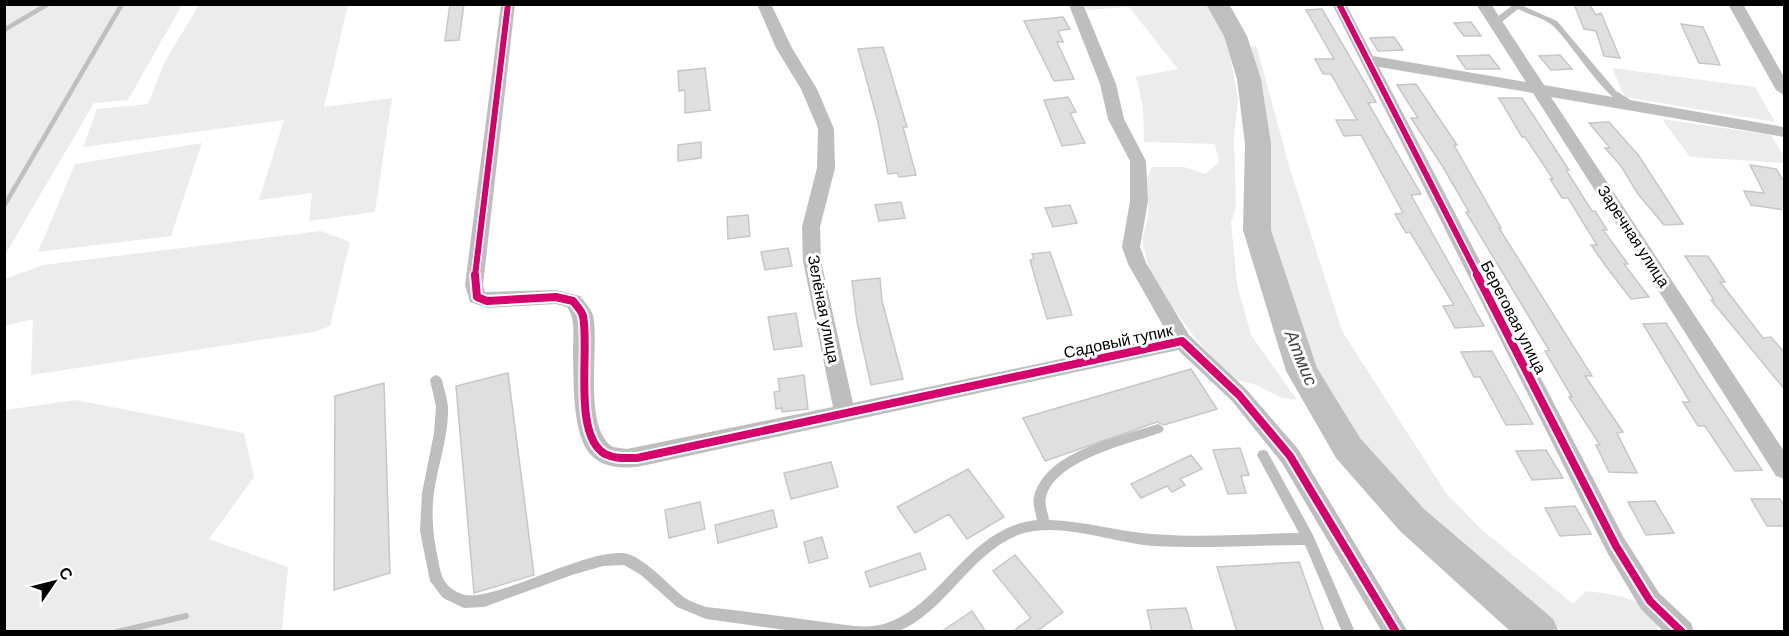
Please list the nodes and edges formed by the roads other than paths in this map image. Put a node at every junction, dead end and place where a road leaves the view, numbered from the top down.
1 (508, 4) edge
2 (764, 4) edge
3 (1339, 4) edge
4 (1483, 4) edge
5 (1735, 4) edge
6 (1076, 5) edge
7 (1519, 6) edge
8 (1495, 23) junction
9 (1368, 60) junction
10 (1785, 90) edge
11 (1541, 92) junction
12 (1635, 106) junction
13 (1785, 132) edge
14 (1182, 341) junction
15 (436, 380) dead end
16 (845, 413) junction
17 (1158, 429) dead end
18 (1263, 455) dead end
19 (1785, 469) edge
20 (1044, 524) junction
21 (1309, 539) junction
22 (853, 632) edge
23 (859, 632) edge
24 (1349, 632) edge
25 (1396, 632) edge
26 (1682, 632) edge

1 - 16 street, Садовый тупик
2 - 16 street, Зелёная улица
3 - 9 street, Береговая улица
4 - 8 street, Заречная улица
5 - 10 street
6 - 14 street
7 - 8 lane
7 - 12 lane
8 - 11 street, Заречная улица
9 - 11 street
9 - 26 street, Береговая улица
11 - 12 street
11 - 19 street, Заречная улица
12 - 13 street
14 - 16 street, Садовый тупик
14 - 25 street, Садовый тупик
15 - 22 lane
17 - 20 lane
18 - 21 lane
20 - 21 lane
20 - 23 lane
21 - 24 lane

